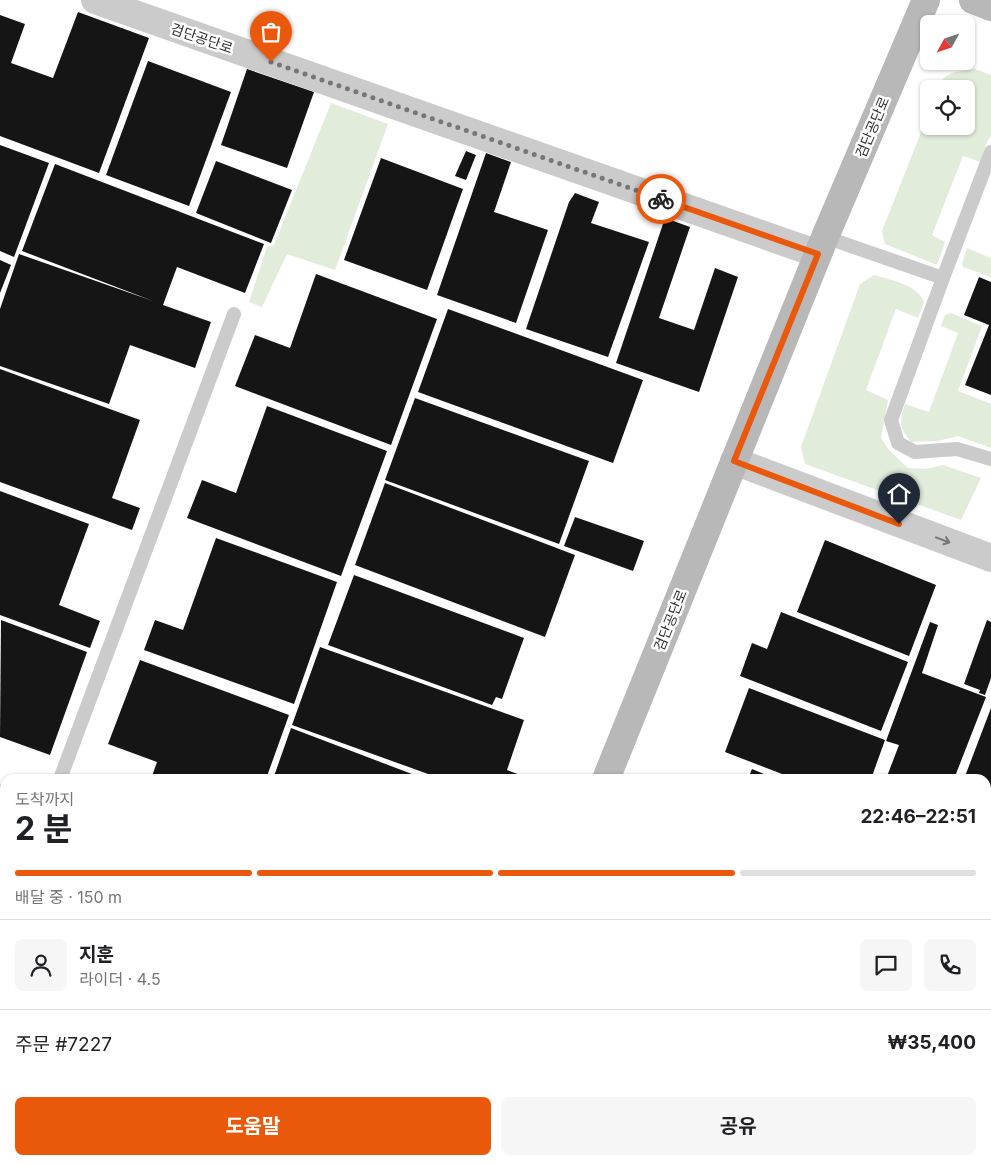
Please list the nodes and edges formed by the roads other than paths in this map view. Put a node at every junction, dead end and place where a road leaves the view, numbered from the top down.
1 (95, 0) edge
2 (926, 0) edge
3 (973, 0) edge
4 (991, 7) edge
5 (991, 152) edge
6 (821, 245) junction
7 (943, 278) junction
8 (234, 314) dead end
9 (991, 459) edge
10 (734, 461) junction
11 (991, 558) edge
12 (62, 774) edge
13 (608, 774) edge

1 - 6 street, 검단공단로
2 - 6 main road, 검단공단로
3 - 4 main road
5 - 7 lane
6 - 7 lane
6 - 10 main road, 검단공단로
7 - 9 lane
8 - 12 lane
10 -> 11 street
10 - 13 main road, 검단공단로

